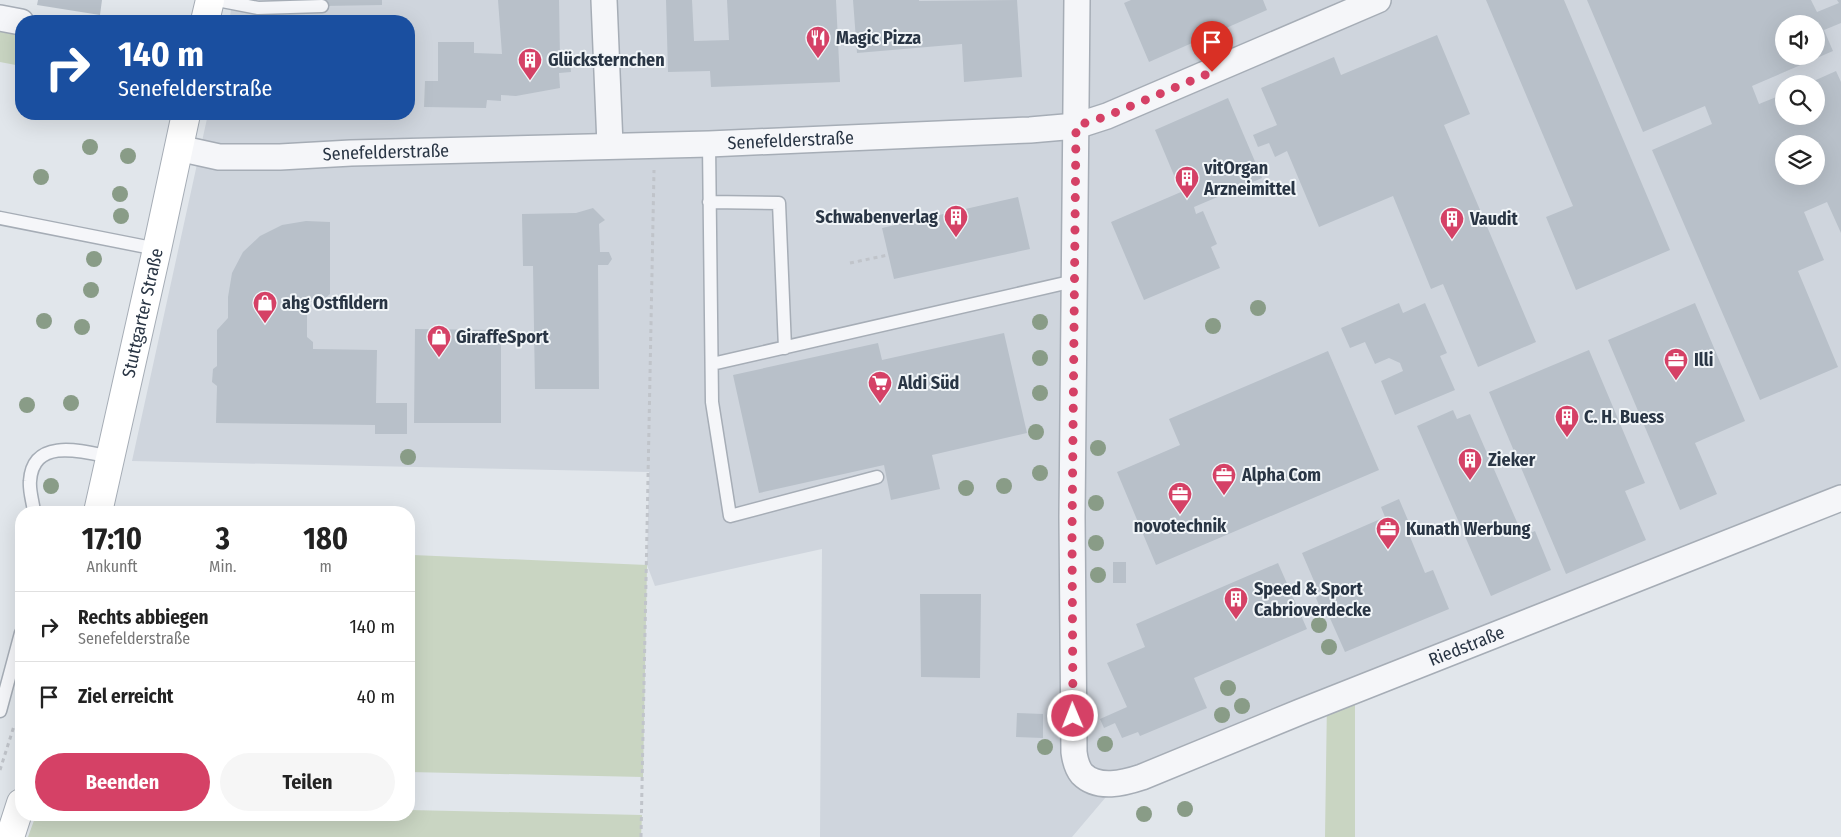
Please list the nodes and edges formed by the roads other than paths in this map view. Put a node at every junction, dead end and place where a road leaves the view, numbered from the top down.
1 (210, 0) edge
2 (217, 0) edge
3 (604, 0) edge
4 (1077, 0) edge
5 (1378, 0) edge
6 (289, 3) edge
7 (259, 4) edge
8 (322, 6) dead end
9 (206, 15) edge
10 (0, 18) edge
11 (15, 21) edge
12 (185, 120) edge
13 (1076, 126) junction
14 (709, 144) junction
15 (610, 145) junction
16 (178, 148) junction
17 (710, 202) junction
18 (0, 218) edge
19 (157, 249) junction
20 (1074, 281) junction
21 (785, 348) junction
22 (712, 364) junction
23 (110, 457) junction
24 (877, 477) dead end
25 (1841, 498) edge
26 (33, 506) edge
27 (99, 506) edge
28 (15, 656) edge
29 (0, 711) edge
30 (15, 821) edge
31 (10, 837) edge

1 - 9 main road
2 - 7 lane
3 - 15 street
4 - 13 street
5 - 13 street, Senefelderstraße
6 - 7 lane
6 - 8 lane
10 - 11 street
12 - 16 main road, Stuttgarter Straße
13 - 14 street, Senefelderstraße
13 - 20 street
14 - 15 street, Senefelderstraße
14 - 17 lane
15 - 16 street, Senefelderstraße
16 - 19 main road, Stuttgarter Straße
17 - 21 lane
17 - 22 lane
18 - 19 lane
19 - 23 main road, Stuttgarter Straße
20 - 21 lane
20 - 25 street, Riedstraße
21 - 22 lane
22 - 24 lane
23 - 26 lane
23 - 27 main road, Stuttgarter Straße
28 - 29 lane
30 - 31 main road

